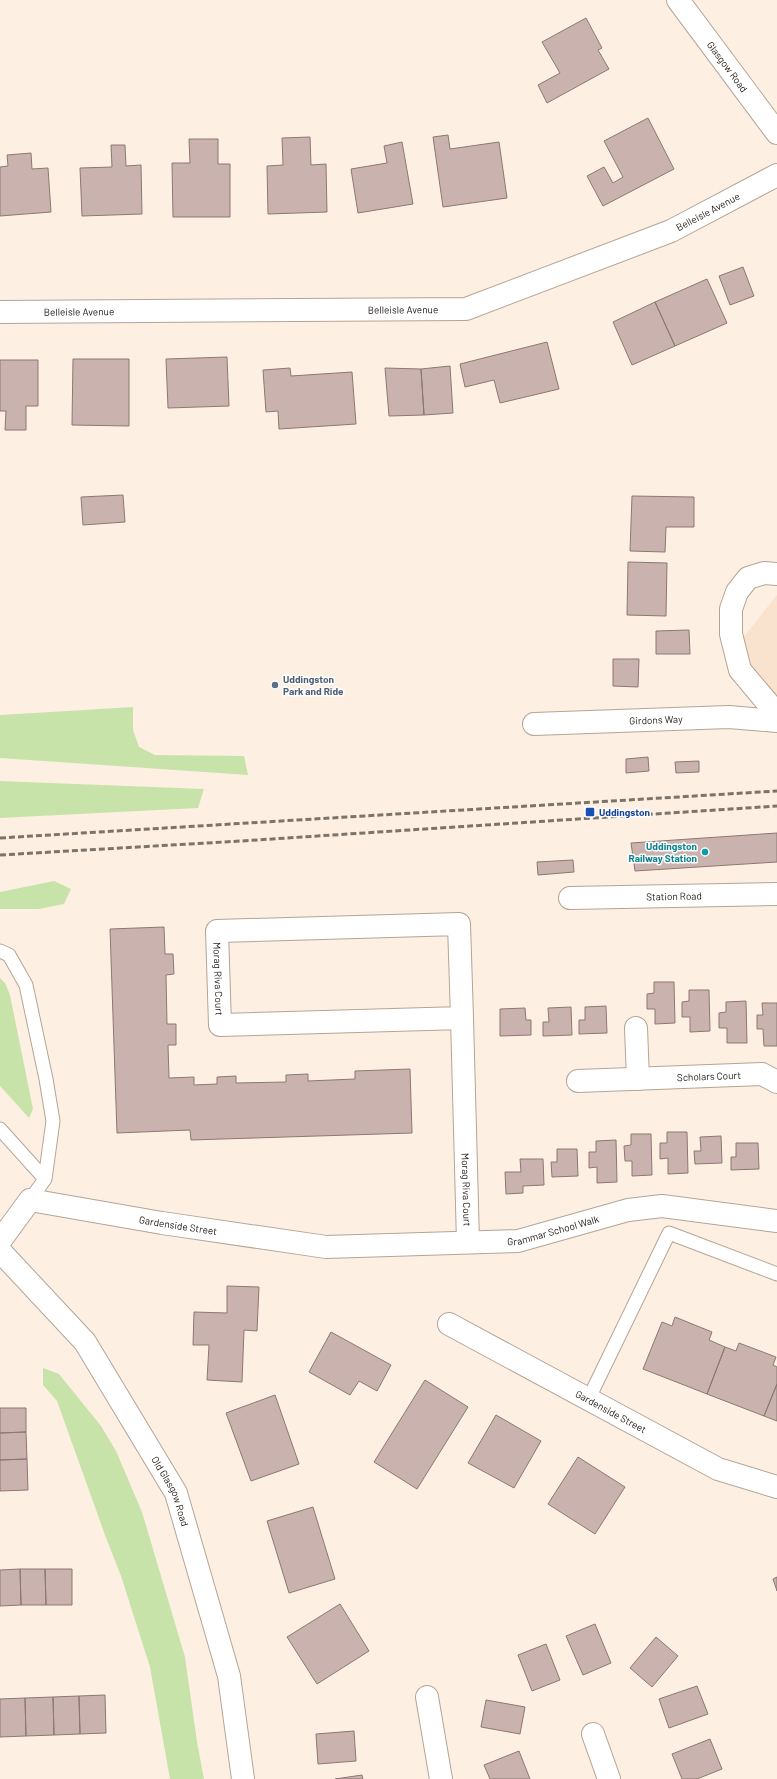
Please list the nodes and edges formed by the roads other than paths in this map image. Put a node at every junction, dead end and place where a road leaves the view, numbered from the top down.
1 (678, 0) edge
2 (777, 133) edge
3 (777, 174) edge
4 (0, 312) edge
5 (777, 574) edge
6 (777, 714) edge
7 (777, 721) edge
8 (534, 724) dead end
9 (777, 894) edge
10 (570, 898) dead end
11 (0, 951) edge
12 (462, 1018) junction
13 (636, 1028) dead end
14 (638, 1079) junction
15 (578, 1081) dead end
16 (777, 1082) edge
17 (0, 1129) edge
18 (46, 1179) junction
19 (30, 1200) junction
20 (777, 1221) edge
21 (0, 1241) edge
22 (468, 1242) junction
23 (326, 1247) joint
24 (0, 1250) edge
25 (777, 1274) edge
26 (449, 1324) dead end
27 (589, 1398) junction
28 (777, 1487) edge
29 (427, 1698) dead end
30 (593, 1734) dead end
31 (243, 1779) edge
32 (441, 1779) edge
33 (609, 1779) edge

1 - 2 street, Glasgow Road
3 - 4 street, Belleisle Avenue
5 - 6 street
7 - 8 street, Girdons Way
9 - 10 street, Station Road
11 - 18 lane
12 - 12 street, Morag Riva Court
12 - 22 street, Morag Riva Court
13 - 14 street
14 - 15 street, Scholars Court
14 - 16 street, Scholars Court
17 - 18 lane
18 - 19 lane
19 - 21 street
19 - 23 street, Gardenside Street
20 - 22 street, Grammar School Walk
22 - 23 street, Grammar School Walk
24 - 31 street, Old Glasgow Road
25 - 27 lane
26 - 27 street, Gardenside Street
27 - 28 street, Gardenside Street
29 - 32 street
30 - 33 street

